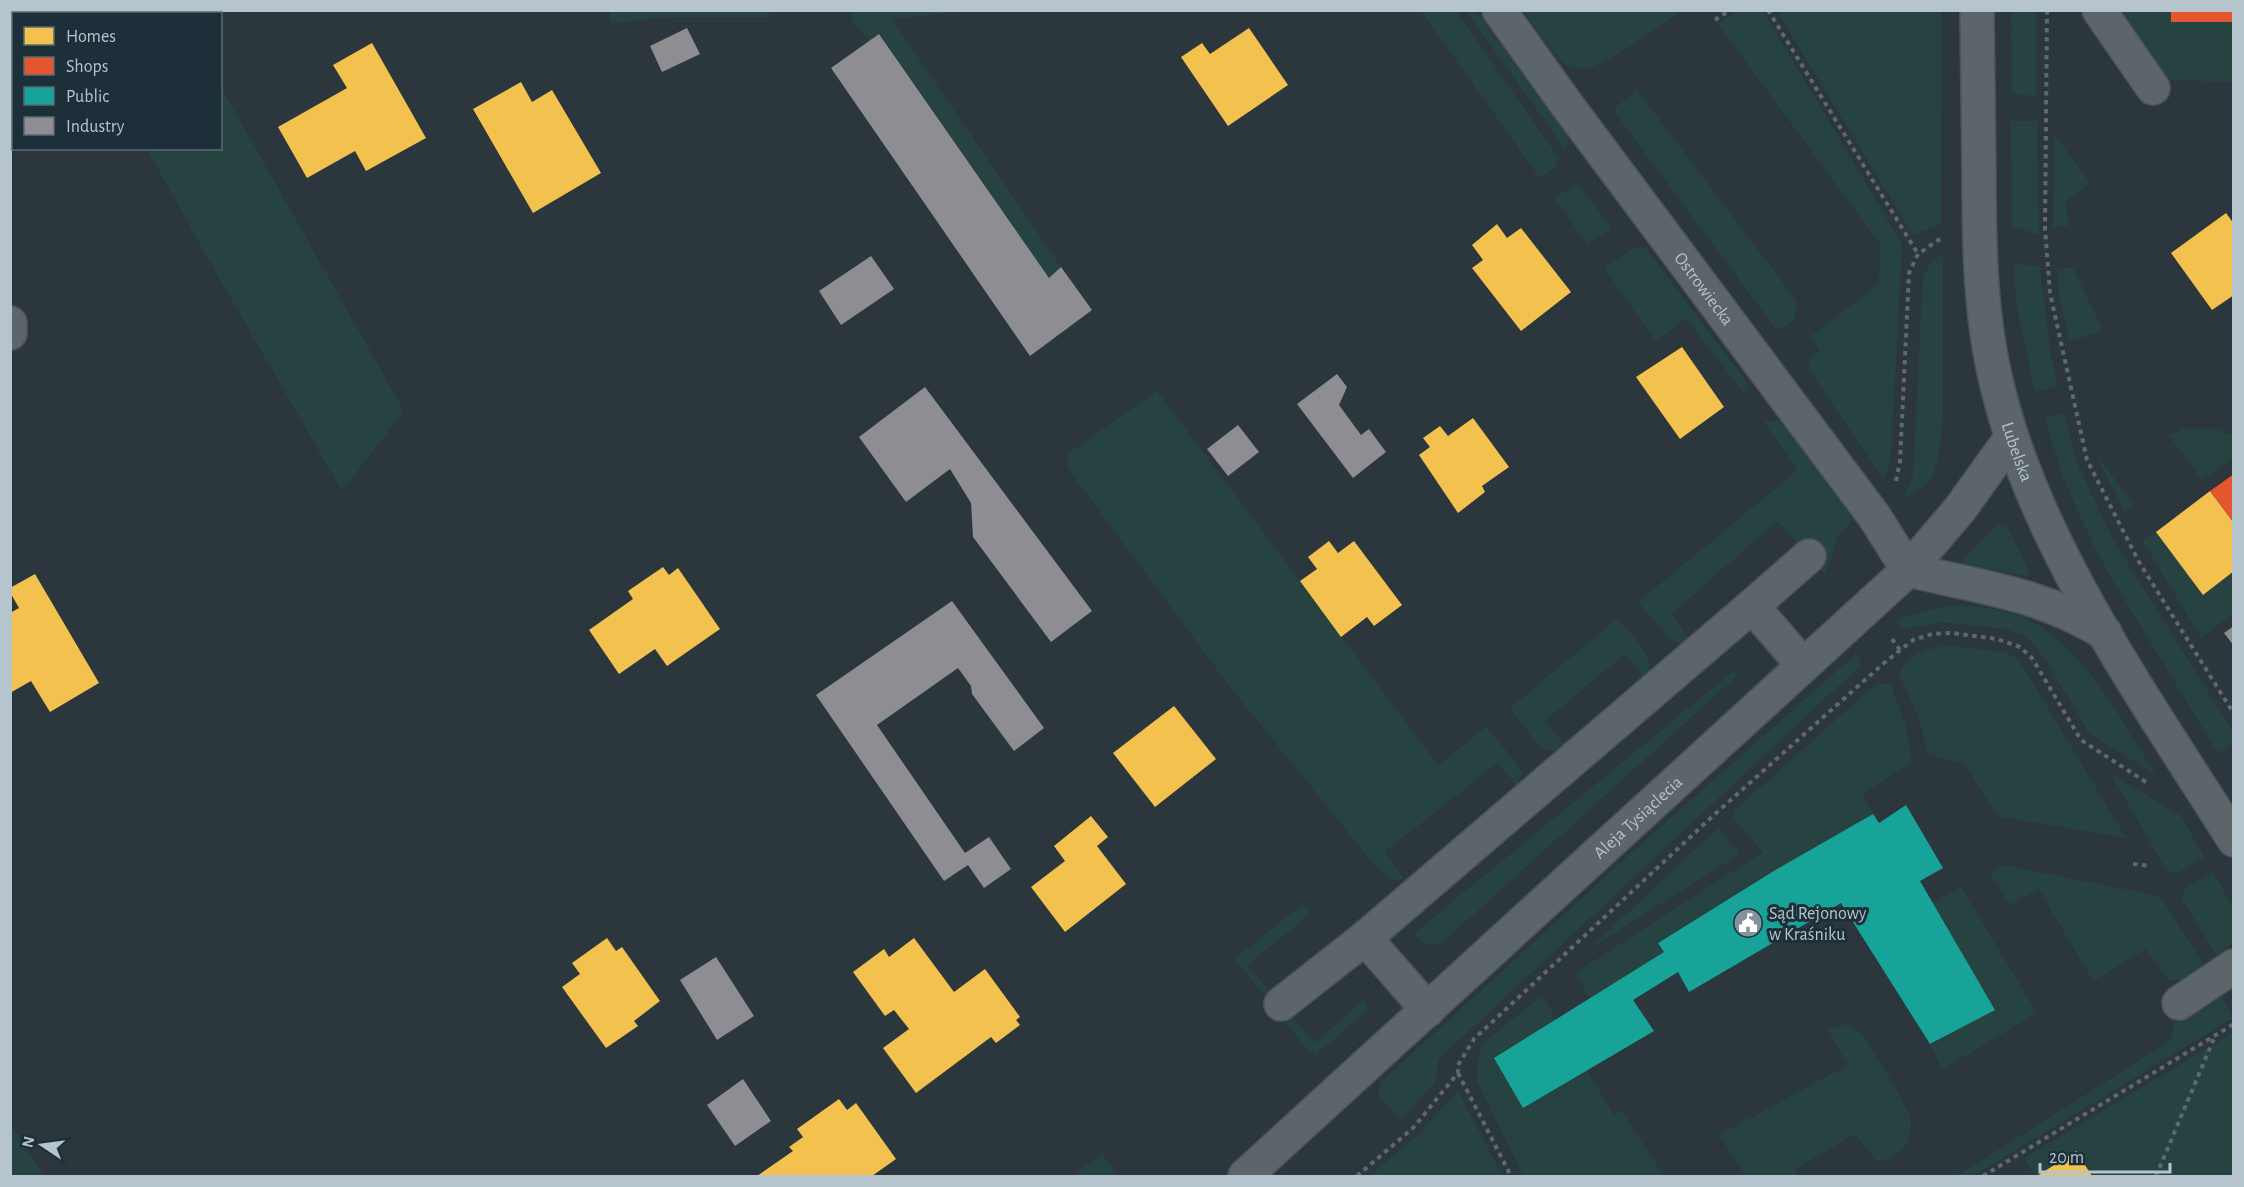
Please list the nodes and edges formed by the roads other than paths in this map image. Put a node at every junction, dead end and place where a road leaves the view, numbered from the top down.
1 (1499, 10) edge
2 (1977, 10) edge
3 (2099, 10) edge
4 (2152, 88) dead end
5 (10, 323) edge
6 (10, 333) edge
7 (2011, 438) junction
8 (1809, 556) dead end
9 (1908, 570) junction
10 (1752, 606) junction
11 (2105, 633) junction
12 (1803, 665) junction
13 (2234, 840) edge
14 (1365, 938) junction
15 (2234, 966) edge
16 (2178, 1003) dead end
17 (1281, 1004) dead end
18 (1428, 1010) junction
19 (1245, 1176) edge

1 - 9 street, Ostrowiecka
2 - 7 street, Lubelska
3 - 4 street
5 - 6 street
7 - 9 street, Aleja Tysiąclecia
7 - 11 street, Lubelska
8 - 10 street
9 - 11 street
9 - 12 street, Aleja Tysiąclecia
10 - 12 street
10 - 14 street
11 - 13 street, Lubelska
12 - 18 street, Aleja Tysiąclecia
14 - 17 street
14 - 18 street
15 - 16 street
18 - 19 street, Aleja Tysiąclecia

